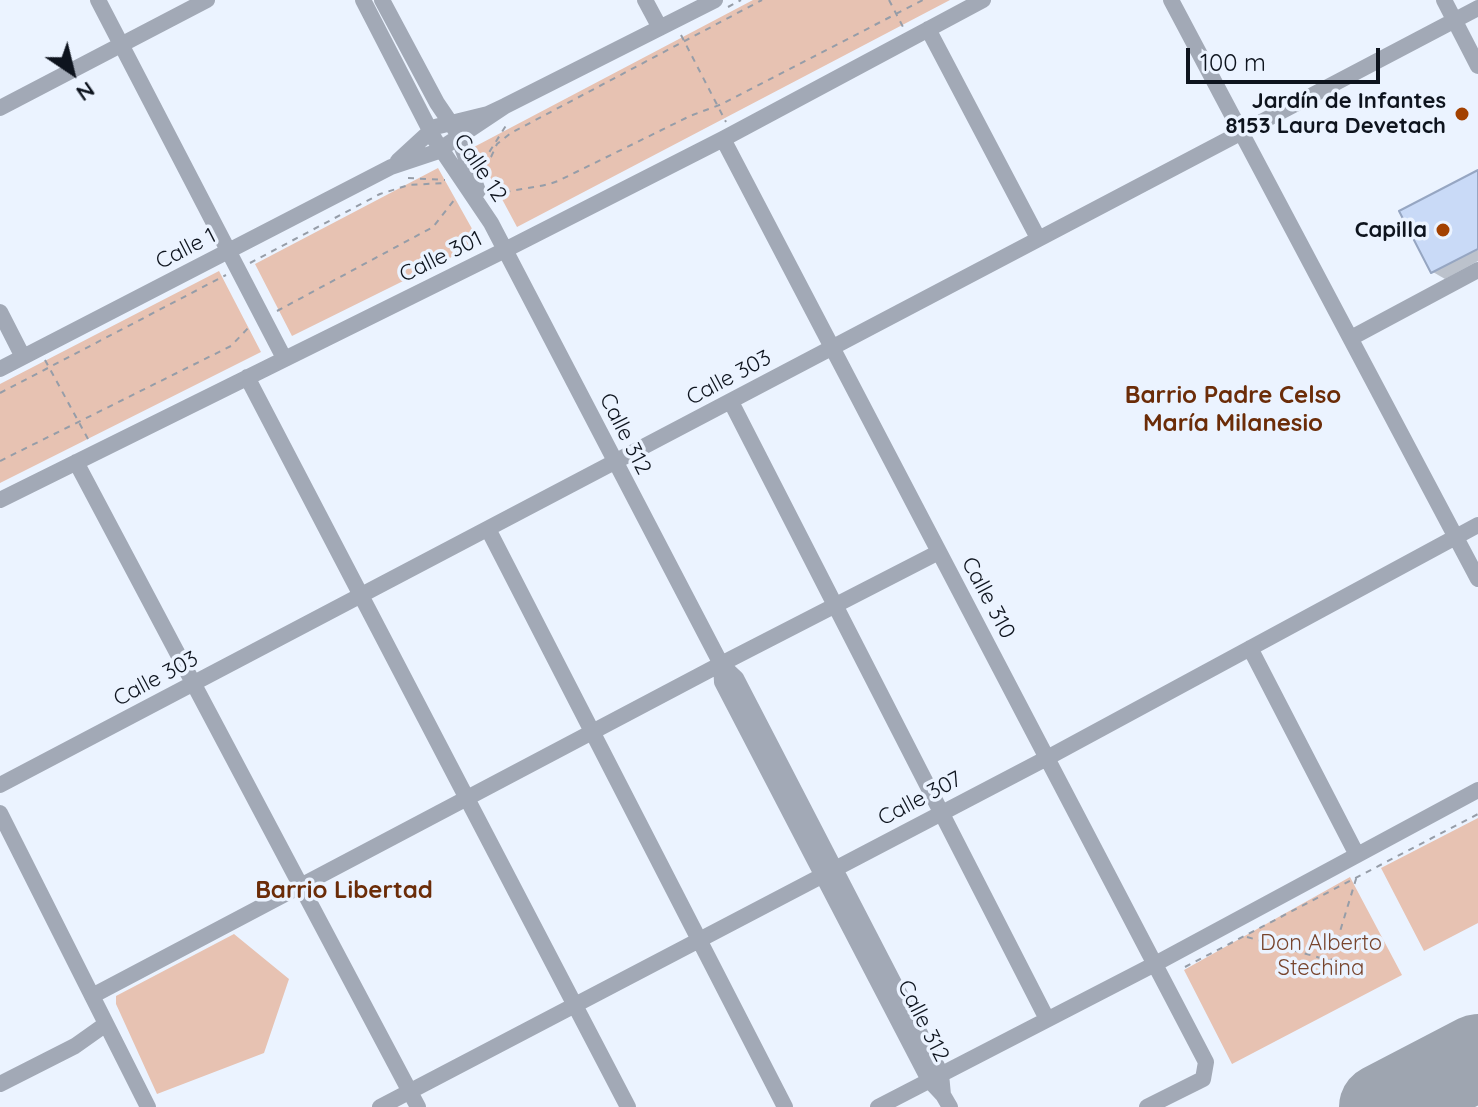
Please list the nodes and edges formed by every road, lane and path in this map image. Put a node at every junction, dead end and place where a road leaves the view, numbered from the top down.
1 (98, 0) edge
2 (207, 0) edge
3 (363, 0) edge
4 (382, 0) edge
5 (645, 0) edge
6 (715, 0) edge
7 (762, 0) edge
8 (889, 0) edge
9 (923, 0) edge
10 (983, 0) edge
11 (1171, 0) edge
12 (1444, 0) edge
13 (1478, 8) edge
14 (896, 13) junction
15 (1454, 20) junction
16 (667, 25) junction
17 (928, 29) junction
18 (909, 39) junction
19 (684, 41) junction
20 (121, 45) junction
21 (1478, 66) edge
22 (505, 106) junction
23 (718, 106) junction
24 (0, 108) edge
25 (450, 122) junction
26 (431, 131) junction
27 (1242, 131) junction
28 (727, 136) junction
29 (458, 139) junction
30 (441, 149) junction
31 (391, 167) junction
32 (466, 174) junction
33 (478, 198) junction
34 (491, 223) joint
35 (1038, 238) junction
36 (505, 250) junction
37 (228, 253) junction
38 (237, 269) junction
39 (1478, 270) edge
40 (0, 312) edge
41 (263, 318) junction
42 (1351, 338) junction
43 (832, 347) junction
44 (39, 349) junction
45 (23, 357) junction
46 (284, 358) junction
47 (49, 367) junction
48 (0, 369) edge
49 (247, 377) junction
50 (0, 393) edge
51 (731, 402) junction
52 (79, 422) junction
53 (96, 453) junction
54 (0, 461) edge
55 (76, 462) junction
56 (615, 464) junction
57 (0, 500) edge
58 (1478, 525) edge
59 (488, 529) junction
60 (1456, 537) junction
61 (939, 552) junction
62 (1478, 579) edge
63 (360, 595) junction
64 (835, 606) junction
65 (1250, 648) junction
66 (721, 664) junction
67 (194, 684) junction
68 (593, 734) junction
69 (1047, 758) junction
70 (0, 785) edge
71 (1478, 790) edge
72 (467, 798) junction
73 (0, 813) edge
74 (942, 813) junction
75 (1478, 814) edge
76 (1352, 858) junction
77 (829, 873) junction
78 (1356, 879) junction
79 (301, 886) junction
80 (1246, 937) junction
81 (699, 940) junction
82 (1177, 952) junction
83 (1155, 964) junction
84 (92, 996) junction
85 (575, 1005) junction
86 (1047, 1019) junction
87 (106, 1024) junction
88 (935, 1077) junction
89 (0, 1084) edge
90 (409, 1092) junction
91 (947, 1101) edge
92 (148, 1107) edge
93 (380, 1107) edge
94 (418, 1107) edge
95 (628, 1107) edge
96 (785, 1107) edge
97 (878, 1107) edge
98 (1147, 1107) edge

1 - 20 street
2 - 20 street
3 - 26 street, Calle 12
4 - 25 street, Calle 12
5 - 16 street
6 - 16 street, Calle 1
7 - 19 path
8 - 14 path
9 - 14 path
10 - 17 street, Calle 301
11 - 27 street
12 - 15 street
13 - 15 street, Calle 303
14 - 18 path
14 - 23 path
15 - 21 street
15 - 27 street, Calle 303
16 - 19 path
16 - 22 street, Calle 1
17 - 18 street, Calle 301
17 - 35 street
18 - 28 street, Calle 301
19 - 23 path
19 - 32 path
20 - 24 street
20 - 37 street
22 - 25 street, Calle 1
22 - 29 street, Calle 1
23 - 28 path
23 - 33 path
25 - 26 street, Calle 1
25 - 29 street, Calle 12
26 - 30 street, Calle 12
26 - 31 street, Calle 1
27 - 35 street, Calle 303
27 - 42 street
28 - 36 street, Calle 301
28 - 43 street, Calle 310
29 - 30 street, Calle 1
29 - 32 street, Calle 12
30 - 31 street, Calle 1
30 - 32 street, Calle 12
31 - 37 street, Calle 1
32 - 33 street, Calle 12
32 - 38 path
33 - 34 street, Calle 12
33 - 41 path
34 - 36 street, Calle 312
35 - 43 street, Calle 303
36 - 46 street, Calle 301
36 - 56 street, Calle 312
37 - 38 street
37 - 44 street, Calle 1
38 - 41 street
38 - 47 path
39 - 42 street
40 - 45 street
41 - 46 street
41 - 52 path
42 - 60 street
43 - 51 street, Calle 303
43 - 61 street, Calle 310
44 - 45 street, Calle 1
44 - 47 path
45 - 48 street, Calle 1
46 - 49 street, Calle 301
47 - 50 path
47 - 52 path
49 - 53 street, Calle 301
49 - 63 street
51 - 56 street, Calle 303
51 - 64 street
52 - 53 path
52 - 54 path
53 - 55 street, Calle 301
55 - 57 street, Calle 301
55 - 67 street
56 - 59 street, Calle 303
56 - 66 street, Calle 312
58 - 60 street, Calle 307
59 - 63 street, Calle 303
59 - 68 street
60 - 62 street
60 - 65 street, Calle 307
61 - 64 street
61 - 69 street, Calle 310
63 - 67 street, Calle 303
63 - 72 street
64 - 66 street
64 - 74 street
65 - 69 street, Calle 307
65 - 76 street
66 - 68 street
66 - 77 street, Calle 312
67 - 70 street, Calle 303
67 - 79 street
68 - 72 street
68 - 81 street
69 - 74 street, Calle 307
69 - 83 street, Calle 310
71 - 76 street
72 - 79 street
72 - 85 street
73 - 84 street
74 - 77 street, Calle 307
74 - 86 street
75 - 78 path
76 - 78 path
76 - 82 street
77 - 81 street, Calle 307
77 - 88 street, Calle 312
78 - 80 path
78 - 80 path
79 - 84 street
79 - 90 street
80 - 82 path
81 - 85 street, Calle 307
81 - 96 street
82 - 83 street
83 - 86 street
83 - 98 street, Calle 310
84 - 87 street
85 - 90 street, Calle 307
85 - 95 street
86 - 88 street
87 - 89 street
87 - 92 street
88 - 91 street, Calle 312
88 - 97 street
90 - 93 street, Calle 307
90 - 94 street

